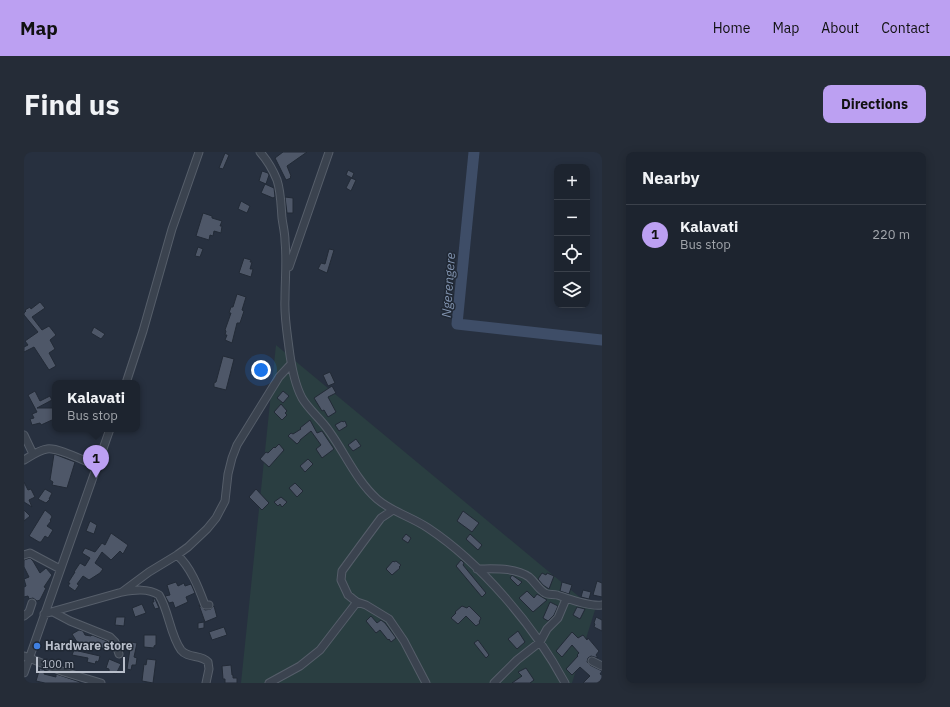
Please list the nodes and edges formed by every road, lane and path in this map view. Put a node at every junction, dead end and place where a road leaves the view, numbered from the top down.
1 (199, 152) edge
2 (260, 152) edge
3 (329, 152) edge
4 (286, 280) junction
5 (291, 364) junction
6 (127, 380) edge
7 (109, 432) edge
8 (24, 435) edge
9 (33, 454) junction
10 (24, 460) edge
11 (98, 466) junction
12 (393, 510) junction
13 (24, 555) edge
14 (177, 556) junction
15 (60, 569) junction
16 (477, 569) junction
17 (122, 592) junction
18 (566, 599) junction
19 (357, 602) junction
20 (32, 603) dead end
21 (209, 605) dead end
22 (602, 605) edge
23 (53, 612) junction
24 (44, 614) junction
25 (24, 616) edge
26 (540, 642) junction
27 (119, 654) dead end
28 (27, 657) edge
29 (592, 661) dead end
30 (602, 666) edge
31 (24, 673) edge
32 (100, 683) edge
33 (206, 683) edge
34 (269, 683) edge
35 (426, 683) edge
36 (494, 683) edge
37 (565, 683) edge

1 - 6 street
2 - 4 street
3 - 4 street
4 - 5 street
5 - 12 street
5 - 14 street
7 - 11 street
8 - 9 street
9 - 10 street
9 - 11 street
11 - 15 street
12 - 16 street
12 - 19 street
13 - 15 street
14 - 17 street
14 - 21 street
15 - 24 street
16 - 18 street
16 - 26 street
17 - 23 street
17 - 33 street
18 - 22 street
18 - 26 street
19 - 34 street
19 - 35 street
20 - 25 street
23 - 24 street
23 - 27 street
24 - 28 street
26 - 36 street
26 - 37 street
28 - 31 street
28 - 32 street
29 - 30 street

